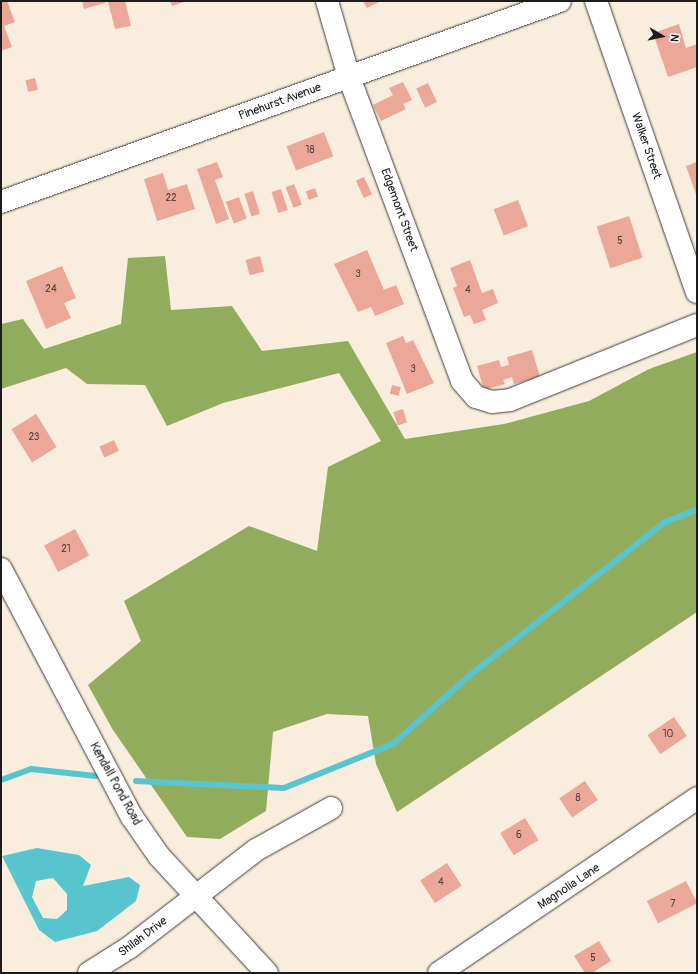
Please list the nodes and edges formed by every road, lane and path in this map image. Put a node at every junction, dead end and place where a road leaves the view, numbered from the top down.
1 (327, 1) edge
2 (560, 1) edge
3 (596, 1) edge
4 (349, 77) junction
5 (1, 202) edge
6 (697, 292) edge
7 (697, 325) edge
8 (3, 578) edge
9 (697, 798) edge
10 (331, 808) dead end
11 (194, 897) junction
12 (89, 973) edge
13 (267, 973) edge
14 (439, 973) edge

1 - 4 street, Edgemont Street
2 - 4 street, Pinehurst Avenue
3 - 6 street, Walker Street
4 - 5 street, Pinehurst Avenue
4 - 7 street, Edgemont Street
8 - 11 street, Kendall Pond Road
9 - 14 street, Magnolia Lane
10 - 11 street, Shilah Drive
11 - 12 street, Shilah Drive
11 - 13 street, Kendall Pond Road

